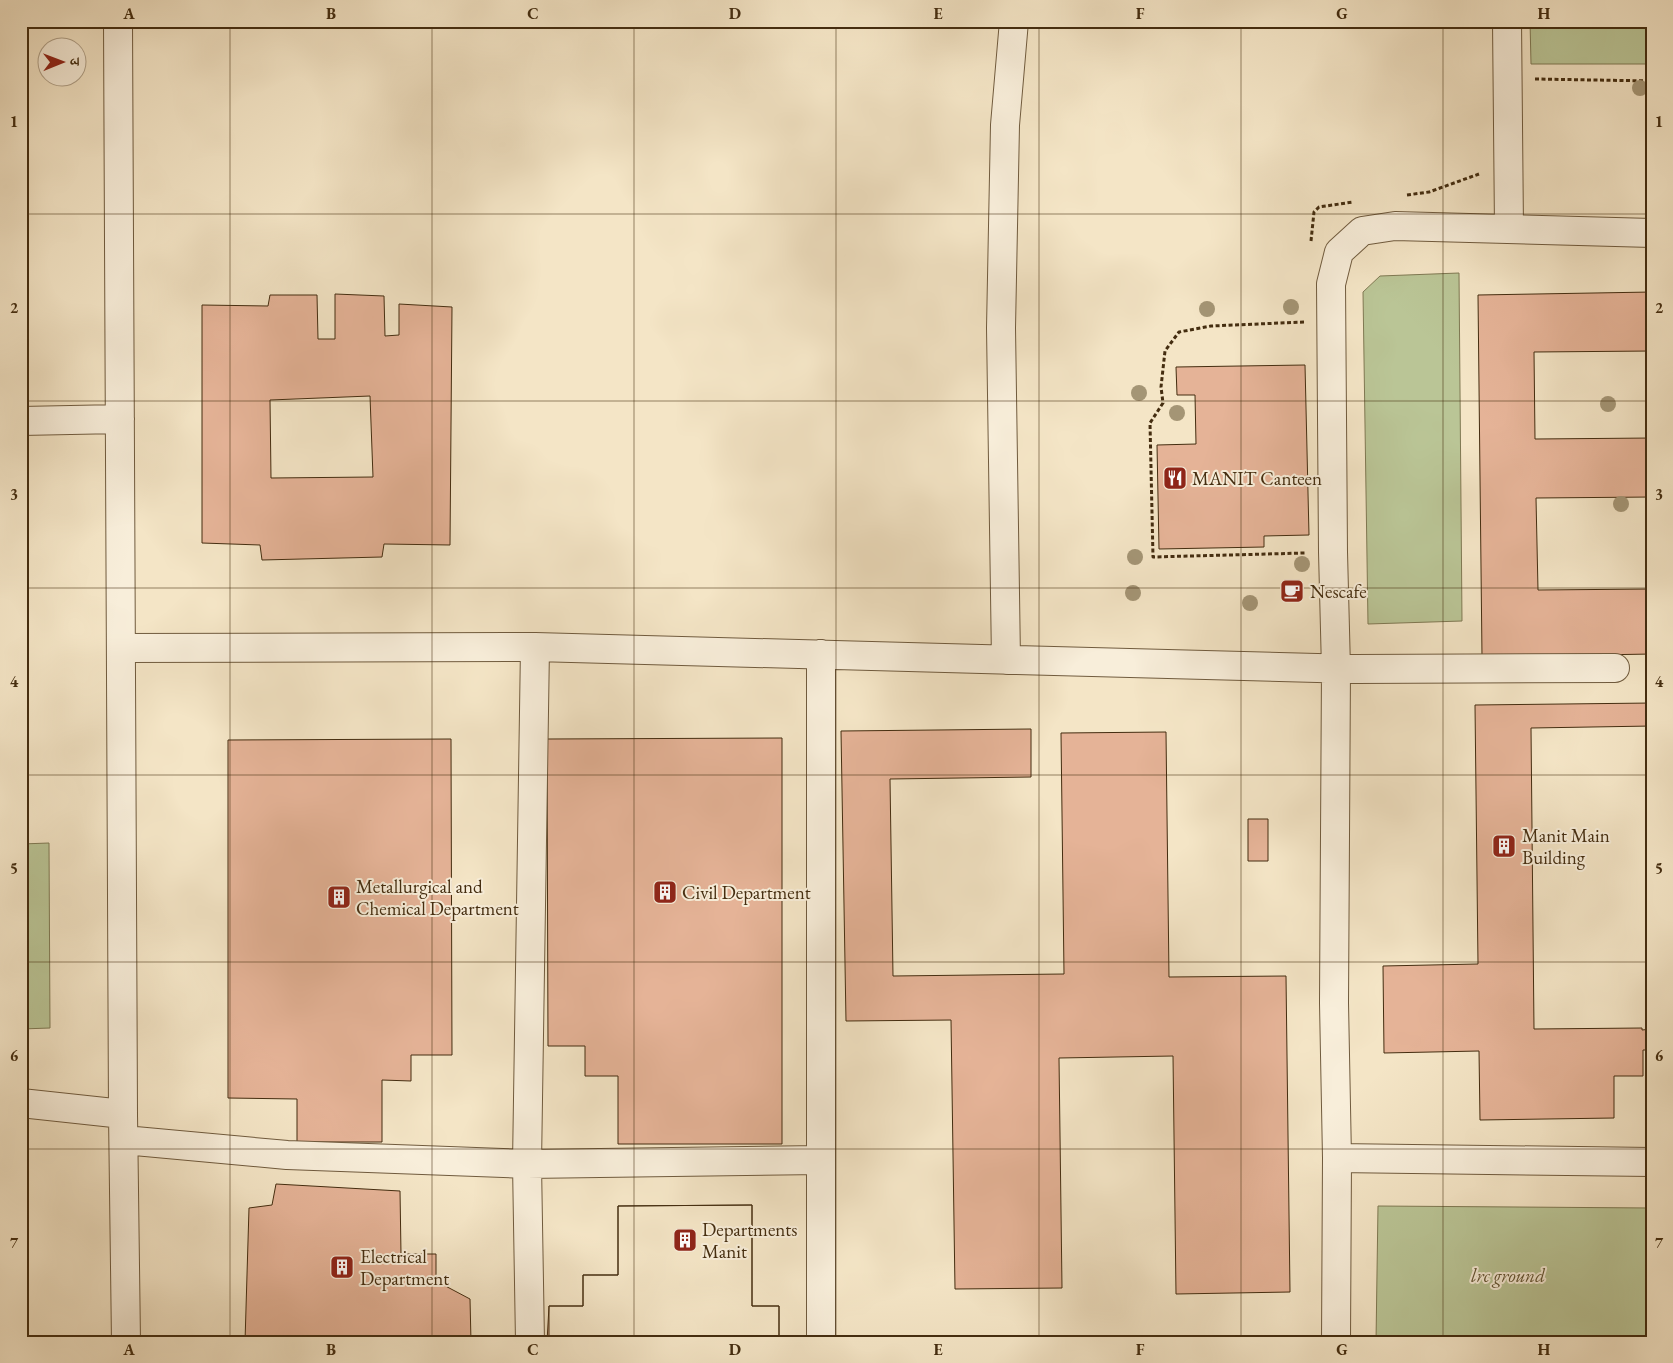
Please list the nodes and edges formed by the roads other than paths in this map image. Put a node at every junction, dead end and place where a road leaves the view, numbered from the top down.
1 (118, 21) edge
2 (1014, 21) edge
3 (1507, 21) edge
4 (1509, 229) junction
5 (1652, 233) edge
6 (120, 420) junction
7 (21, 421) edge
8 (535, 647) junction
9 (121, 648) junction
10 (821, 654) junction
11 (1006, 660) junction
12 (1614, 668) dead end
13 (1336, 669) junction
14 (21, 1104) edge
15 (124, 1127) junction
16 (1337, 1158) junction
17 (821, 1160) junction
18 (1652, 1162) edge
19 (527, 1164) junction
20 (126, 1342) edge
21 (530, 1342) edge
22 (821, 1342) edge
23 (1336, 1342) edge

1 - 6 street
2 - 11 street
3 - 4 street
4 - 5 street
4 - 13 street
6 - 7 street
6 - 9 street
8 - 9 street
8 - 10 street
8 - 19 street
9 - 15 street
10 - 11 street
10 - 17 street
11 - 13 street
12 - 13 street
13 - 16 street
14 - 15 street
15 - 19 street
15 - 20 street
16 - 18 street
16 - 23 street
17 - 19 street
17 - 22 street
19 - 21 street

